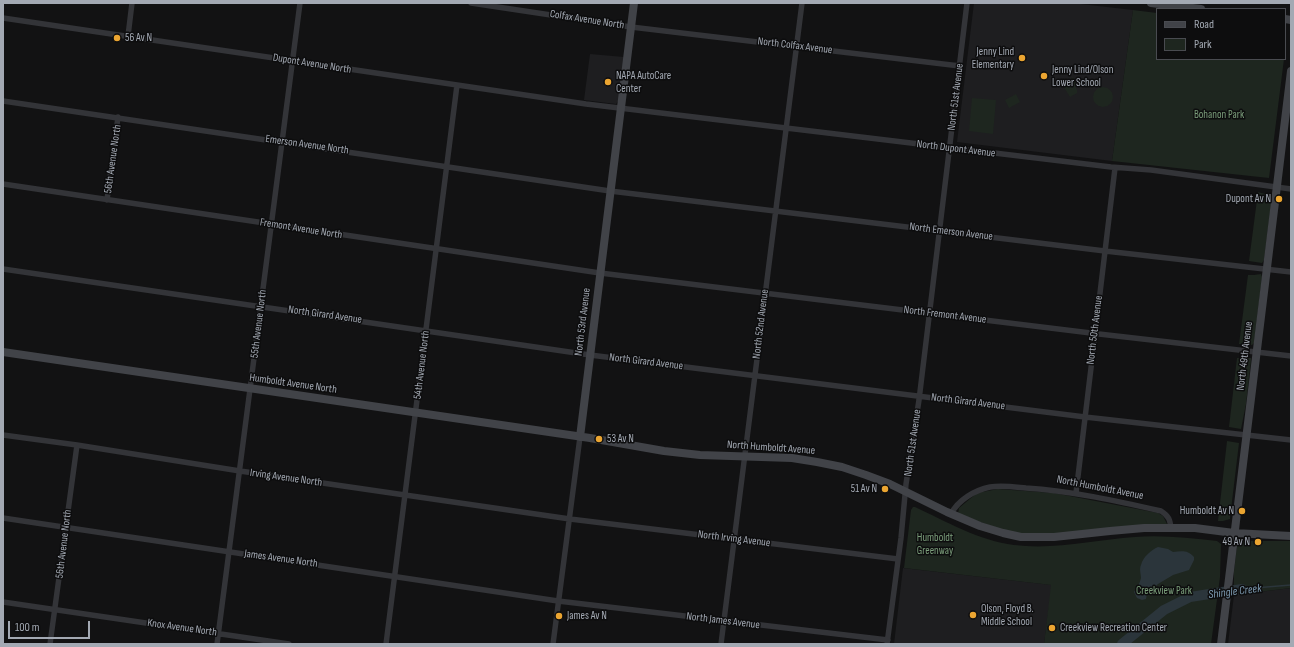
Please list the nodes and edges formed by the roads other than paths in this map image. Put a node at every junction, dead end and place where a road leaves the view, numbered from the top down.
1 (132, 3) edge
2 (300, 3) edge
3 (471, 3) edge
4 (634, 3) edge
5 (802, 3) edge
6 (967, 3) edge
7 (1151, 3) edge
8 (1193, 8) edge
9 (3, 18) edge
10 (631, 27) junction
11 (128, 36) junction
12 (796, 46) junction
13 (293, 61) junction
14 (960, 66) junction
15 (1291, 71) edge
16 (457, 86) junction
17 (3, 101) edge
18 (1289, 103) edge
19 (620, 108) junction
20 (118, 117) junction
21 (786, 128) junction
22 (282, 142) junction
23 (950, 148) junction
24 (447, 166) junction
25 (1115, 168) junction
26 (3, 184) edge
27 (1276, 188) junction
28 (1291, 189) edge
29 (610, 190) junction
30 (107, 200) junction
31 (775, 210) junction
32 (272, 224) junction
33 (939, 231) junction
34 (436, 249) junction
35 (1105, 251) junction
36 (3, 268) edge
37 (1267, 269) junction
38 (1291, 272) edge
39 (600, 273) junction
40 (765, 293) junction
41 (261, 306) junction
42 (929, 313) junction
43 (426, 330) junction
44 (1095, 334) junction
45 (3, 352) edge
46 (1257, 352) junction
47 (590, 355) junction
48 (1291, 356) edge
49 (755, 375) junction
50 (251, 389) junction
51 (919, 396) junction
52 (416, 413) junction
53 (1085, 417) junction
54 (3, 435) edge
55 (1246, 435) junction
56 (580, 437) junction
57 (1291, 440) edge
58 (77, 445) junction
59 (745, 457) junction
60 (240, 471) junction
61 (906, 492) junction
62 (1076, 493) junction
63 (405, 496) junction
64 (951, 514) junction
65 (3, 518) edge
66 (570, 519) junction
67 (66, 526) junction
68 (1171, 528) junction
69 (1234, 533) junction
70 (1291, 536) edge
71 (734, 539) junction
72 (230, 552) junction
73 (898, 559) junction
74 (394, 576) junction
75 (558, 601) junction
76 (3, 602) edge
77 (55, 610) junction
78 (724, 621) junction
79 (219, 634) junction
80 (887, 642) edge
81 (50, 644) edge
82 (217, 644) edge
83 (289, 644) edge
84 (386, 644) edge
85 (552, 644) edge
86 (721, 644) edge
87 (1221, 644) edge

1 - 11 street
2 - 13 street, 55th Avenue North
3 - 10 street, Colfax Avenue North
4 - 10 street, North 53rd Avenue
5 - 12 street, North 52nd Avenue
6 - 14 street, North 51st Avenue
7 - 8 street
9 - 11 street, Dupont Avenue North
10 - 12 street, North Colfax Avenue
10 - 19 street, North 53rd Avenue
11 - 13 street, Dupont Avenue North
12 - 14 street, North Colfax Avenue
12 - 21 street, North 52nd Avenue
13 - 16 street, Dupont Avenue North
13 - 22 street, 55th Avenue North
14 - 23 street, North 51st Avenue
15 - 18 street, North 49th Avenue
16 - 19 street, Dupont Avenue North
16 - 24 street, 54th Avenue North
17 - 20 street, Emerson Avenue North
18 - 27 street, North 49th Avenue
19 - 21 street, North Dupont Avenue
19 - 29 street, North 53rd Avenue
20 - 22 street, Emerson Avenue North
20 - 30 street, 56th Avenue North
21 - 23 street, North Dupont Avenue
21 - 31 street, North 52nd Avenue
22 - 24 street, Emerson Avenue North
22 - 32 street, 55th Avenue North
23 - 25 street, North Dupont Avenue
23 - 33 street, North 51st Avenue
24 - 29 street, Emerson Avenue North
24 - 34 street, 54th Avenue North
25 - 27 street, North Dupont Avenue
25 - 35 street, North 50th Avenue
26 - 30 street, Fremont Avenue North
27 - 28 street, North Dupont Avenue
27 - 37 street, North 49th Avenue
29 - 31 street, North Emerson Avenue
29 - 39 street, North 53rd Avenue
30 - 32 street, Fremont Avenue North
31 - 33 street, North Emerson Avenue
31 - 40 street, North 52nd Avenue
32 - 34 street, Fremont Avenue North
32 - 41 street, 55th Avenue North
33 - 35 street, North Emerson Avenue
33 - 42 street, North 51st Avenue
34 - 39 street, Fremont Avenue North
34 - 43 street, 54th Avenue North
35 - 37 street, North Emerson Avenue
35 - 44 street, North 50th Avenue
36 - 41 street, North Girard Avenue
37 - 38 street, North Emerson Avenue
37 - 46 street, North 49th Avenue
39 - 40 street, North Fremont Avenue
39 - 47 street, North 53rd Avenue
40 - 42 street, North Fremont Avenue
40 - 49 street, North 52nd Avenue
41 - 43 street, North Girard Avenue
41 - 50 street, 55th Avenue North
42 - 44 street, North Fremont Avenue
42 - 51 street, North 51st Avenue
43 - 47 street, North Girard Avenue
43 - 52 street, 54th Avenue North
44 - 46 street, North Fremont Avenue
44 - 53 street, North 50th Avenue
45 - 50 street, Humboldt Avenue North
46 - 48 street, North Fremont Avenue
46 - 55 street, North 49th Avenue
47 - 49 street, North Girard Avenue
47 - 56 street, North 53rd Avenue
49 - 51 street, North Girard Avenue
49 - 59 street, North 52nd Avenue
50 - 52 street, Humboldt Avenue North
50 - 60 street, 55th Avenue North
51 - 53 street, North Girard Avenue
51 - 61 street, North 51st Avenue
52 - 56 street, Humboldt Avenue North
52 - 63 street, 54th Avenue North
53 - 55 street, North Girard Avenue
53 - 62 street, North 50th Avenue
54 - 58 street, Irving Avenue North
55 - 57 street, North Girard Avenue
55 - 69 street, North 49th Avenue
56 - 59 street, North Humboldt Avenue
56 - 66 street, North 53rd Avenue
58 - 60 street, Irving Avenue North
58 - 67 street, 56th Avenue North
59 - 61 street, North Humboldt Avenue
59 - 71 street, North 52nd Avenue
60 - 63 street, Irving Avenue North
60 - 72 street, 55th Avenue North
61 - 64 street, North Humboldt Avenue
61 - 73 street, North 51st Avenue
62 - 64 street, North Humboldt Avenue
62 - 68 street, North Humboldt Avenue
63 - 66 street, Irving Avenue North
63 - 74 street, 54th Avenue North
64 - 68 street, North Humboldt Avenue
65 - 67 street, James Avenue North
66 - 71 street, North Irving Avenue
66 - 75 street, North 53rd Avenue
67 - 72 street, James Avenue North
67 - 77 street, 56th Avenue North
68 - 69 street, North Humboldt Avenue
69 - 70 street, North Humboldt Avenue
69 - 87 street, North 49th Avenue
71 - 73 street, North Irving Avenue
71 - 78 street, North 52nd Avenue
72 - 74 street, James Avenue North
72 - 79 street, 55th Avenue North
73 - 80 street, North 51st Avenue
74 - 75 street, James Avenue North
74 - 84 street, 54th Avenue North
75 - 78 street, North James Avenue
75 - 85 street, North 53rd Avenue
76 - 77 street, Knox Avenue North
77 - 79 street, Knox Avenue North
77 - 81 street, 56th Avenue North
78 - 80 street, North James Avenue
78 - 86 street, North 52nd Avenue
79 - 82 street, 55th Avenue North
79 - 83 street, Knox Avenue North

